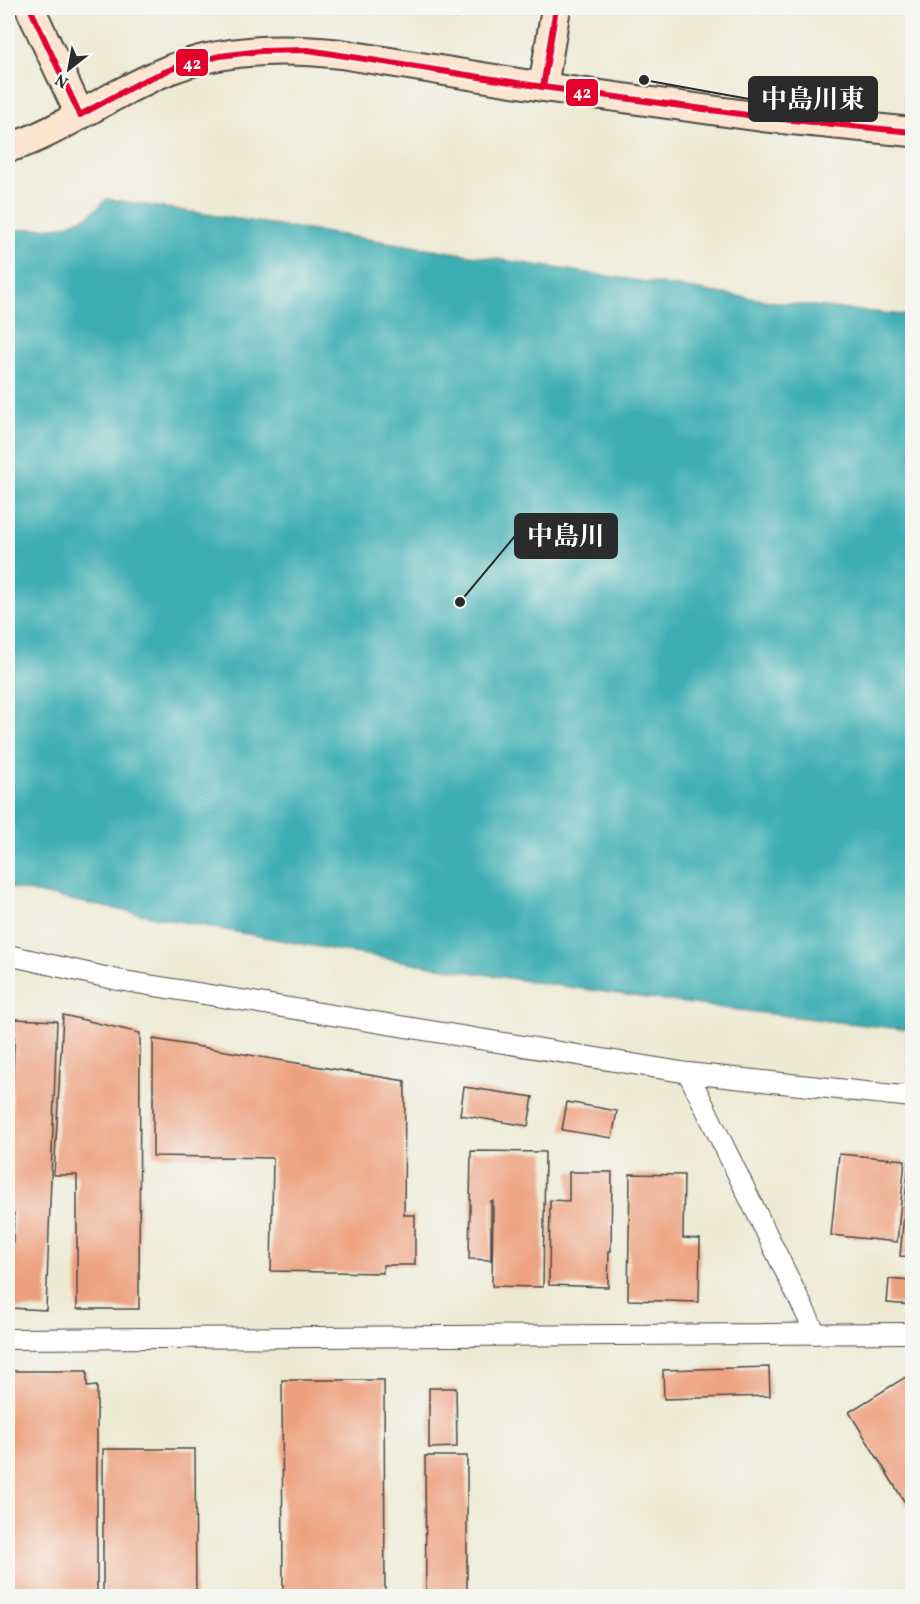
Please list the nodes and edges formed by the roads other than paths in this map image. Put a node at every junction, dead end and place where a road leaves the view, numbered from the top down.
1 (30, 8) edge
2 (556, 8) edge
3 (543, 87) junction
4 (80, 115) junction
5 (912, 132) edge
6 (8, 147) edge
7 (8, 955) edge
8 (688, 1073) junction
9 (912, 1097) edge
10 (912, 1333) edge
11 (816, 1334) junction
12 (8, 1339) edge

1 - 4 street
2 - 3 street
3 - 4 street
3 - 5 street
4 - 6 street
7 - 8 street
8 - 9 street
8 - 11 street
10 - 11 street
11 - 12 street

